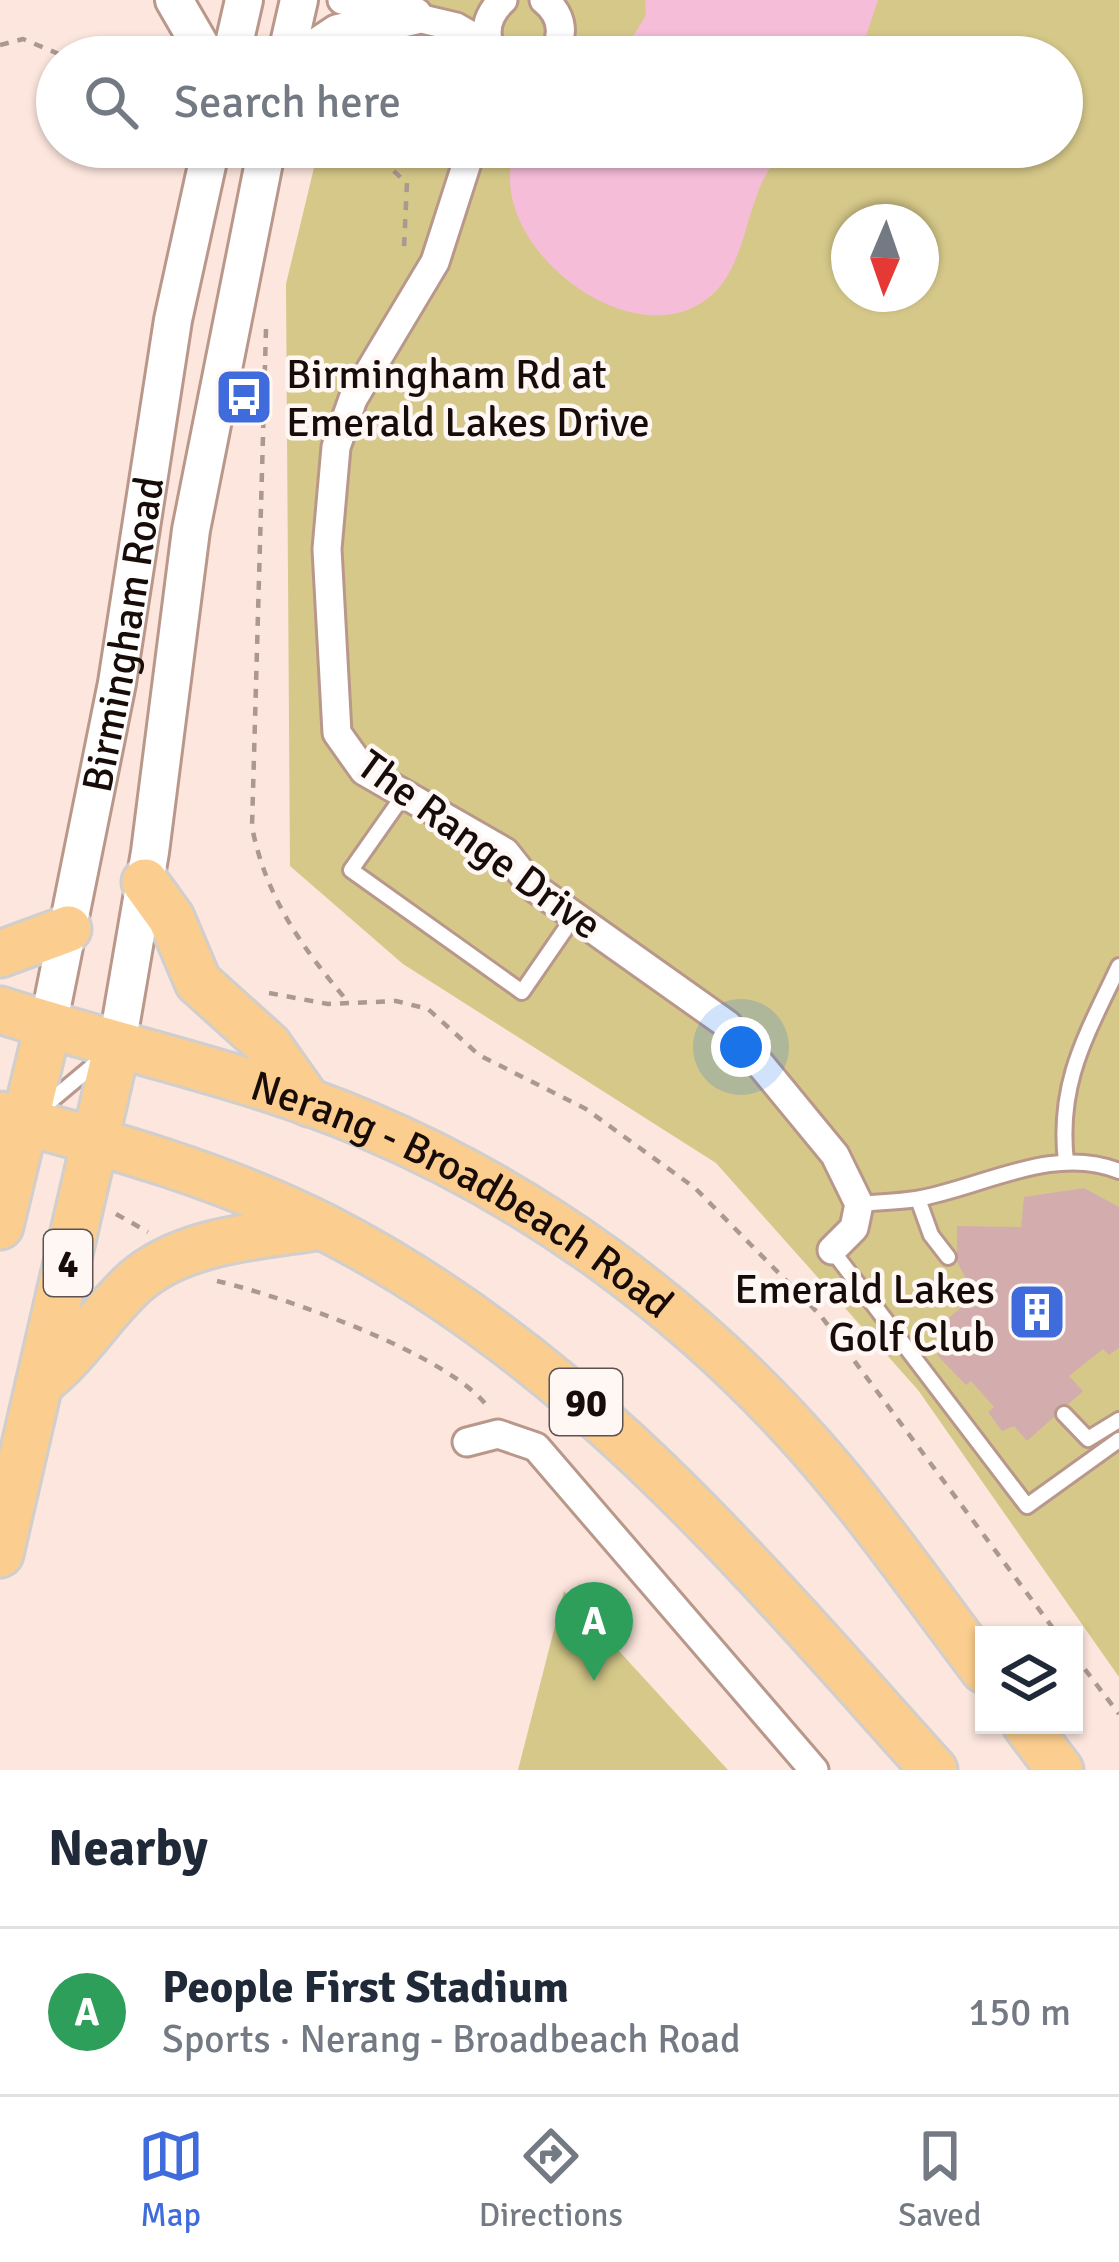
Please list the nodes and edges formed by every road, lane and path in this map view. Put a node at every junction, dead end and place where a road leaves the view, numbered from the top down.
1 (174, 0) edge
2 (244, 0) edge
3 (299, 0) edge
4 (342, 0) edge
5 (503, 0) edge
6 (549, 1) edge
7 (414, 16) junction
8 (195, 36) edge
9 (236, 36) edge
10 (291, 36) edge
11 (334, 36) edge
12 (469, 36) edge
13 (490, 36) edge
14 (559, 36) edge
15 (36, 44) edge
16 (0, 45) edge
17 (207, 168) edge
18 (263, 168) edge
19 (391, 168) edge
20 (465, 168) edge
21 (435, 262) junction
22 (266, 325) dead end
23 (404, 796) junction
24 (145, 882) junction
25 (574, 914) junction
26 (68, 929) junction
27 (0, 954) edge
28 (1119, 966) edge
29 (257, 991) dead end
30 (349, 1004) junction
31 (0, 1010) edge
32 (48, 1025) junction
33 (117, 1046) junction
34 (309, 1103) junction
35 (9, 1126) edge
36 (95, 1142) junction
37 (1066, 1162) junction
38 (1119, 1171) edge
39 (918, 1199) junction
40 (859, 1204) junction
41 (104, 1207) dead end
42 (0, 1226) edge
43 (322, 1226) junction
44 (153, 1235) dead end
45 (832, 1250) joint
46 (948, 1257) dead end
47 (208, 1280) dead end
48 (39, 1384) junction
49 (491, 1412) dead end
50 (1064, 1414) dead end
51 (1119, 1420) edge
52 (1119, 1440) edge
53 (466, 1442) dead end
54 (0, 1554) edge
55 (1051, 1626) edge
56 (975, 1658) edge
57 (1083, 1667) edge
58 (1119, 1714) edge
59 (1033, 1734) edge
60 (814, 1770) edge
61 (934, 1770) edge
62 (1060, 1770) edge

1 - 8 street
2 - 9 street
3 - 10 street
4 - 7 street
5 - 13 street
6 - 14 street
7 - 11 street
7 - 12 street
15 - 16 path
17 - 26 street, Birmingham Road
18 - 24 street, Birmingham Road
19 - 21 path
20 - 21 street, The Range Drive
21 - 23 street, The Range Drive
22 - 30 path
23 - 25 street, The Range Drive
23 - 25 lane
24 - 33 street, Birmingham Road
24 - 34 main road
25 - 40 street, The Range Drive
26 - 27 main road
26 - 32 street, Birmingham Road
28 - 37 lane
29 - 30 path
30 - 55 path
31 - 32 main road, Nerang - Broadbeach Road
32 - 33 main road, Nerang - Broadbeach Road
32 - 35 main road, Birmingham Road / 4
33 - 34 main road, Nerang - Broadbeach Road
33 - 35 lane
33 - 36 main road, 4
34 - 56 main road, Nerang - Broadbeach Road
35 - 36 main road, Nerang - Broadbeach Road / 90
35 - 42 main road, 4
36 - 43 main road, Nerang - Broadbeach Road / 90
36 - 48 main road, 4
37 - 38 lane
37 - 39 lane
39 - 40 lane
39 - 46 lane
40 - 45 street
41 - 44 path
43 - 48 main road
43 - 61 main road, Nerang - Broadbeach Road / 90
45 - 52 lane
47 - 49 path
48 - 54 main road, 4
50 - 51 lane
53 - 60 street
57 - 58 path
59 - 62 main road

